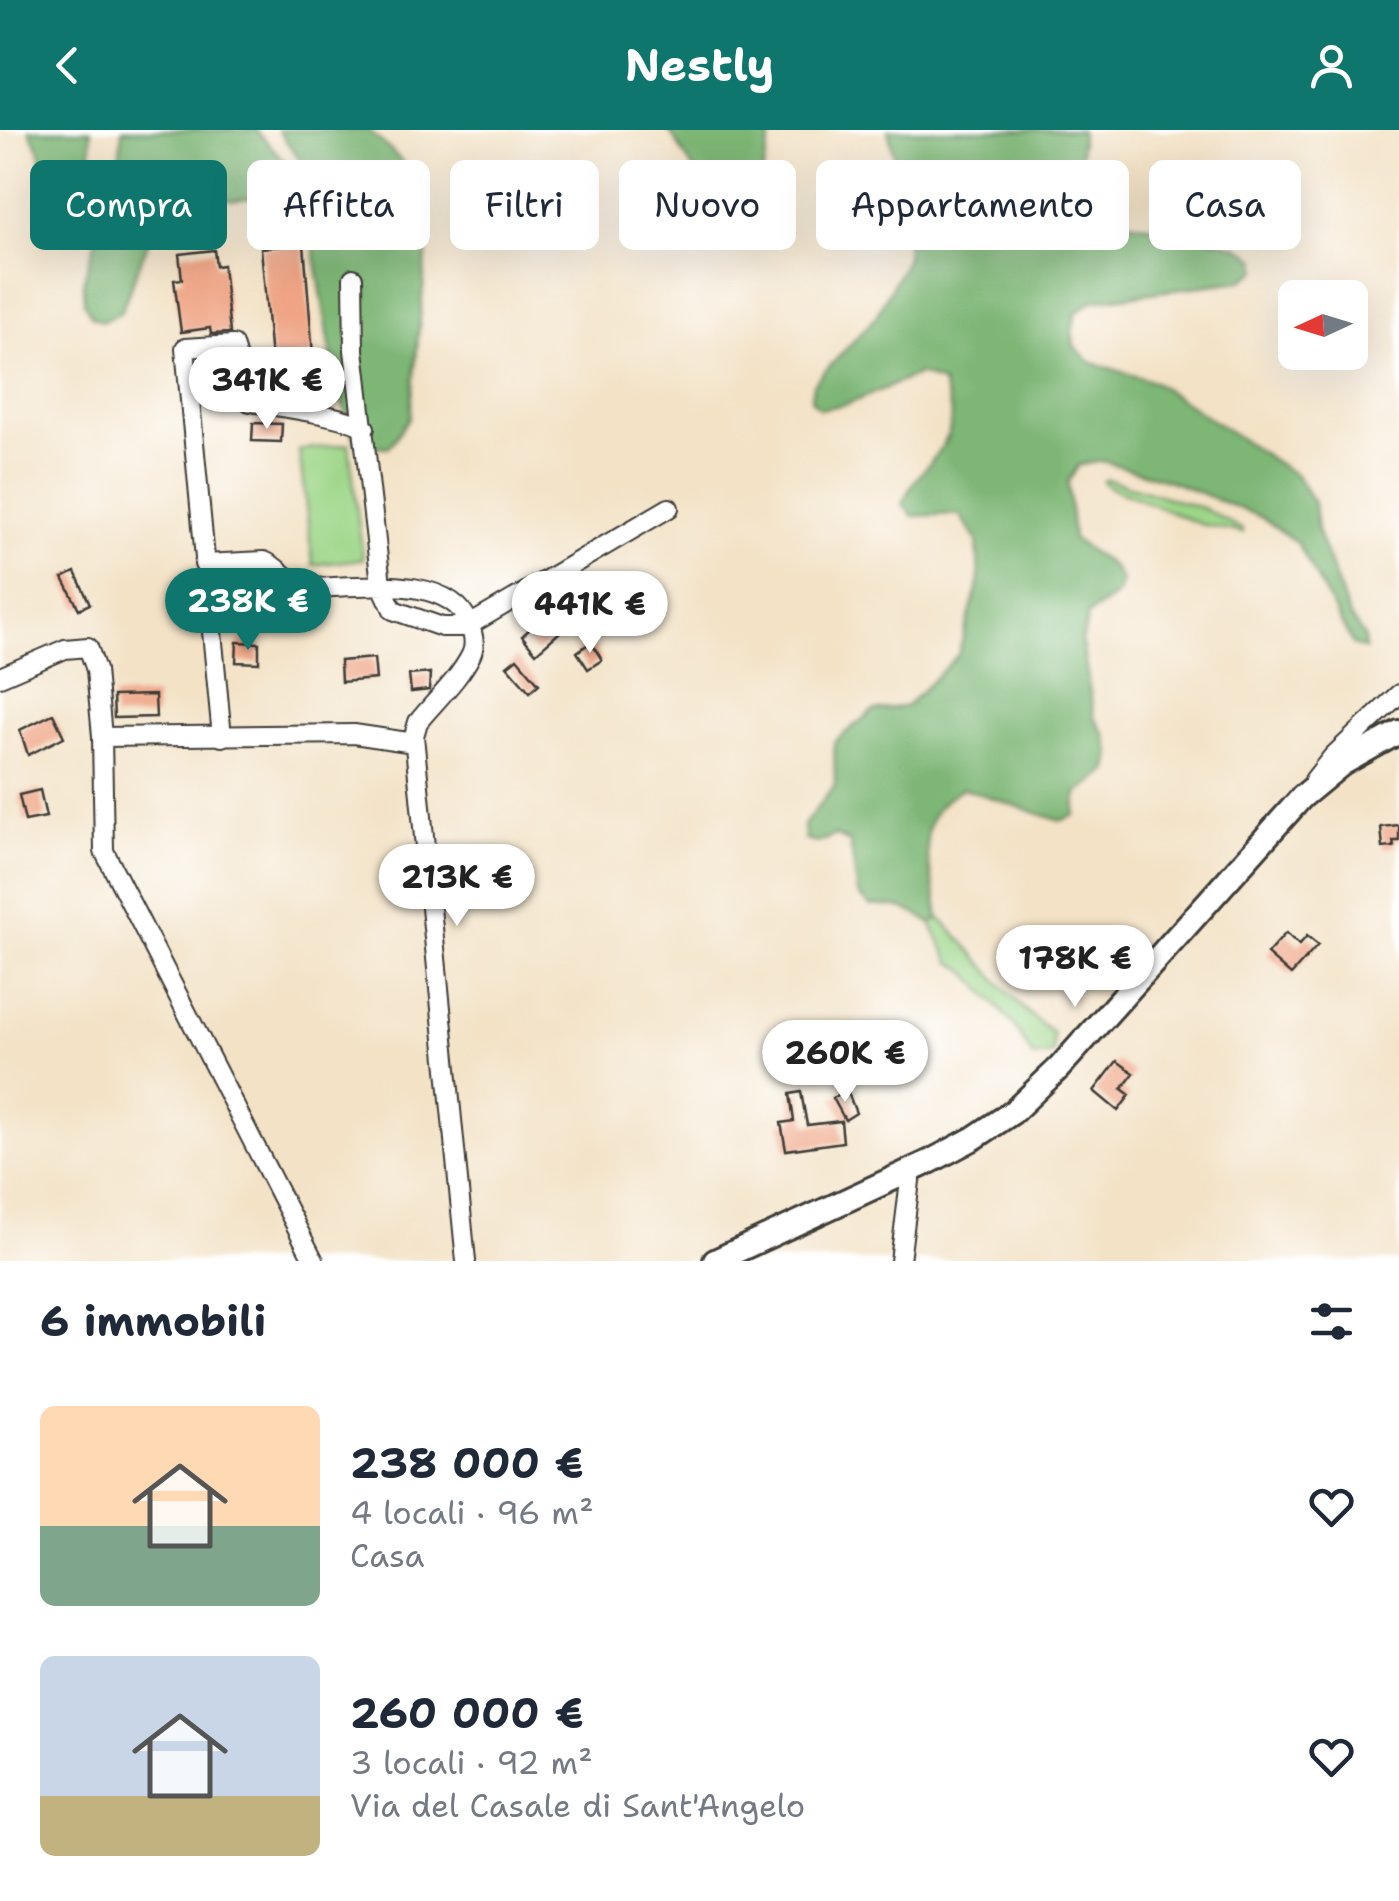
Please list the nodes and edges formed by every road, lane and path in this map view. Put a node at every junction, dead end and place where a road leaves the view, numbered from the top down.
1 (353, 278) dead end
2 (364, 428) junction
3 (669, 508) dead end
4 (204, 564) junction
5 (381, 584) junction
6 (470, 626) junction
7 (0, 677) edge
8 (1399, 694) edge
9 (1399, 732) edge
10 (102, 737) junction
11 (222, 737) junction
12 (414, 742) junction
13 (1302, 797) junction
14 (906, 1173) junction
15 (314, 1261) edge
16 (466, 1261) edge
17 (716, 1261) edge
18 (900, 1261) edge

1 - 2 street
2 - 4 street
2 - 5 street
3 - 6 street
4 - 5 street
4 - 11 street
5 - 6 street
5 - 6 street
6 - 12 street
7 - 10 street
8 - 13 street
9 - 13 main road
10 - 11 street
10 - 15 street
11 - 12 street
12 - 16 street
13 - 14 main road
14 - 17 main road
14 - 18 street

